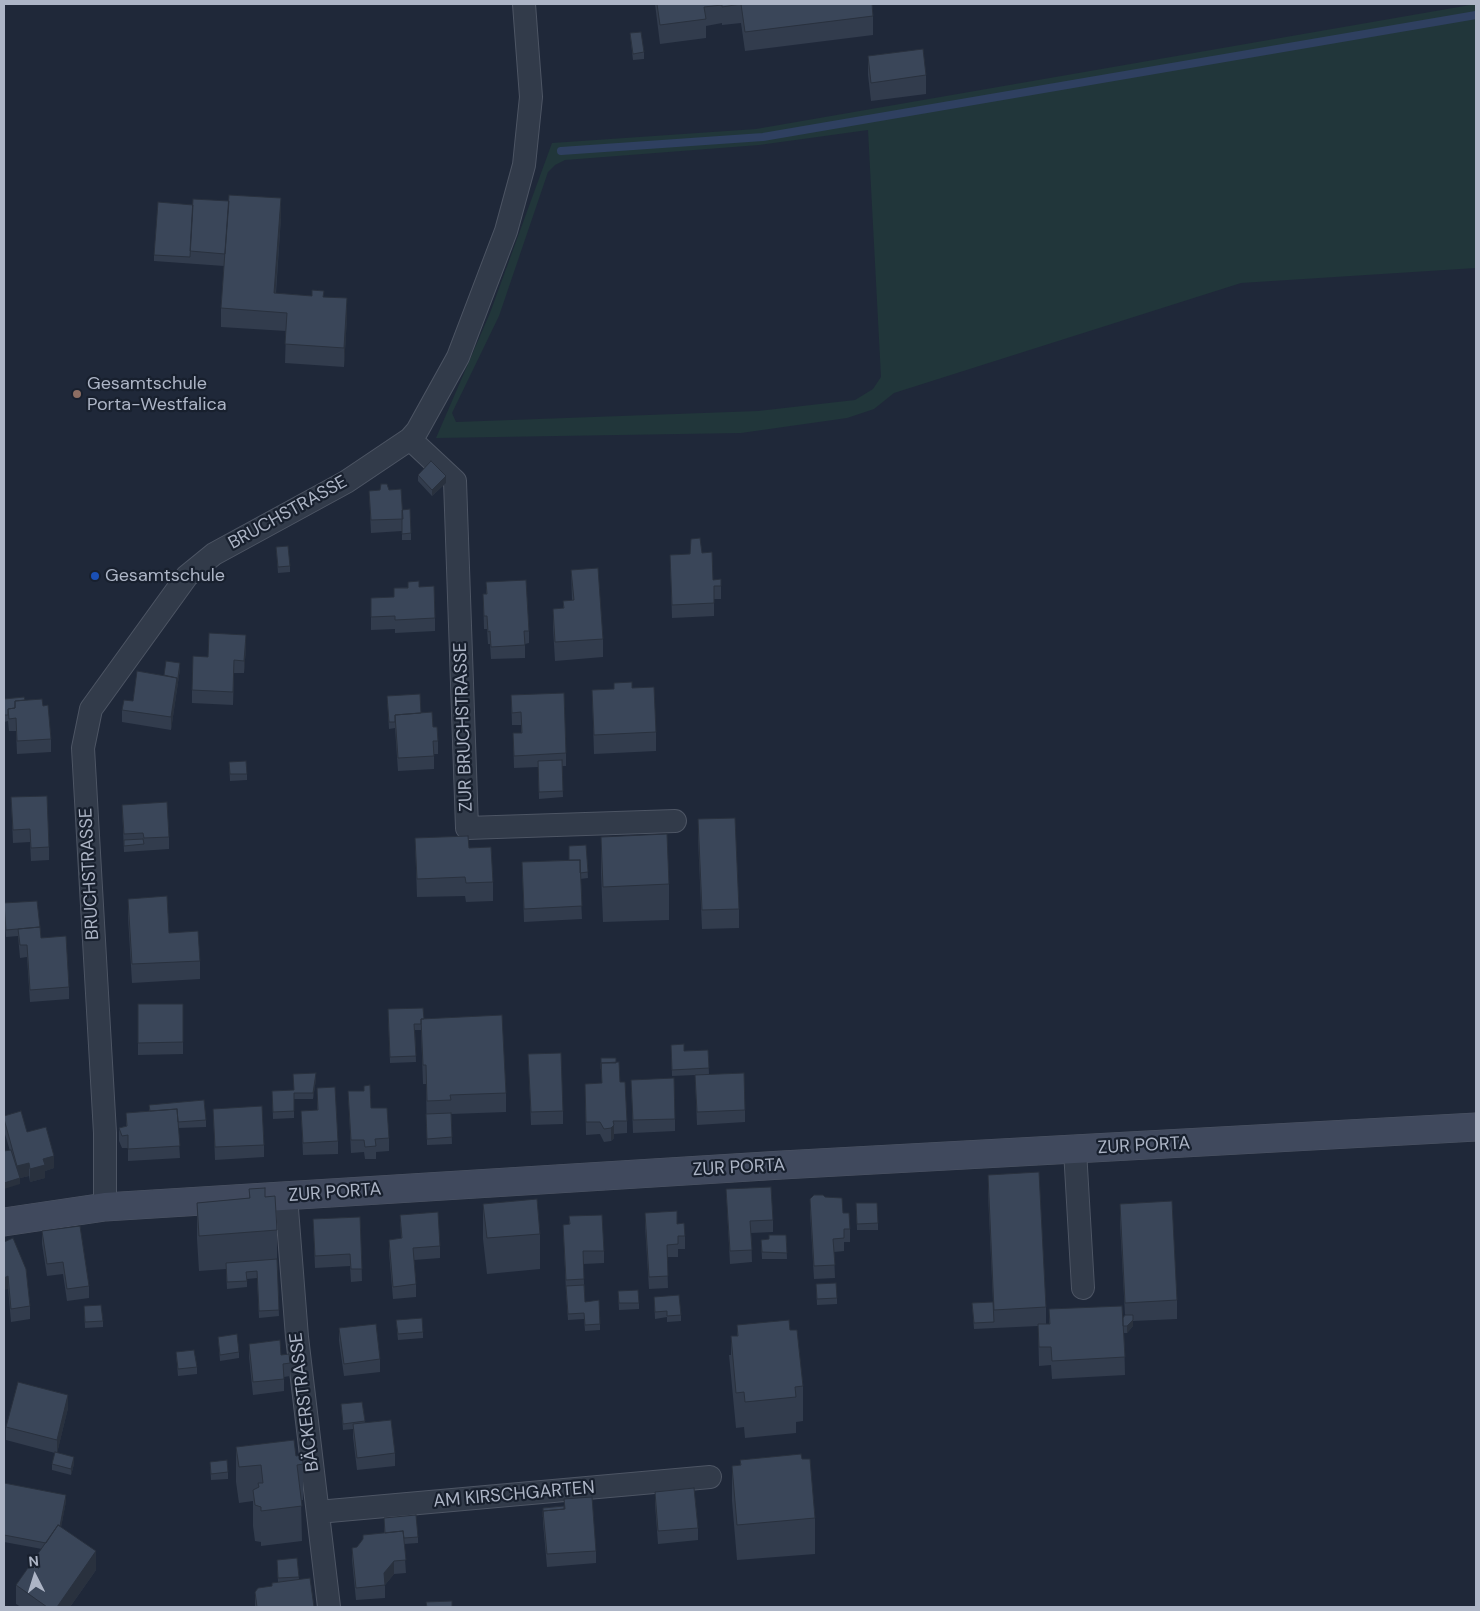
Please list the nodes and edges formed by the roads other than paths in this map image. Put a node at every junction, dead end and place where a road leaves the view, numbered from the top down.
1 (524, 4) edge
2 (410, 439) junction
3 (675, 821) dead end
4 (1476, 1127) edge
5 (1075, 1150) junction
6 (286, 1196) junction
7 (105, 1207) junction
8 (4, 1222) edge
9 (1083, 1288) dead end
10 (710, 1477) dead end
11 (318, 1512) junction
12 (329, 1607) edge

1 - 2 street, BRUCHSTRASSE
2 - 3 street, ZUR BRUCHSTRASSE
2 - 7 street, BRUCHSTRASSE
4 - 5 main road, ZUR PORTA
5 - 6 main road, ZUR PORTA
5 - 9 street
6 - 7 main road, ZUR PORTA
6 - 11 street, BÄCKERSTRASSE
7 - 8 main road, ZUR PORTA
10 - 11 street, AM KIRSCHGARTEN
11 - 12 street, BÄCKERSTRASSE

